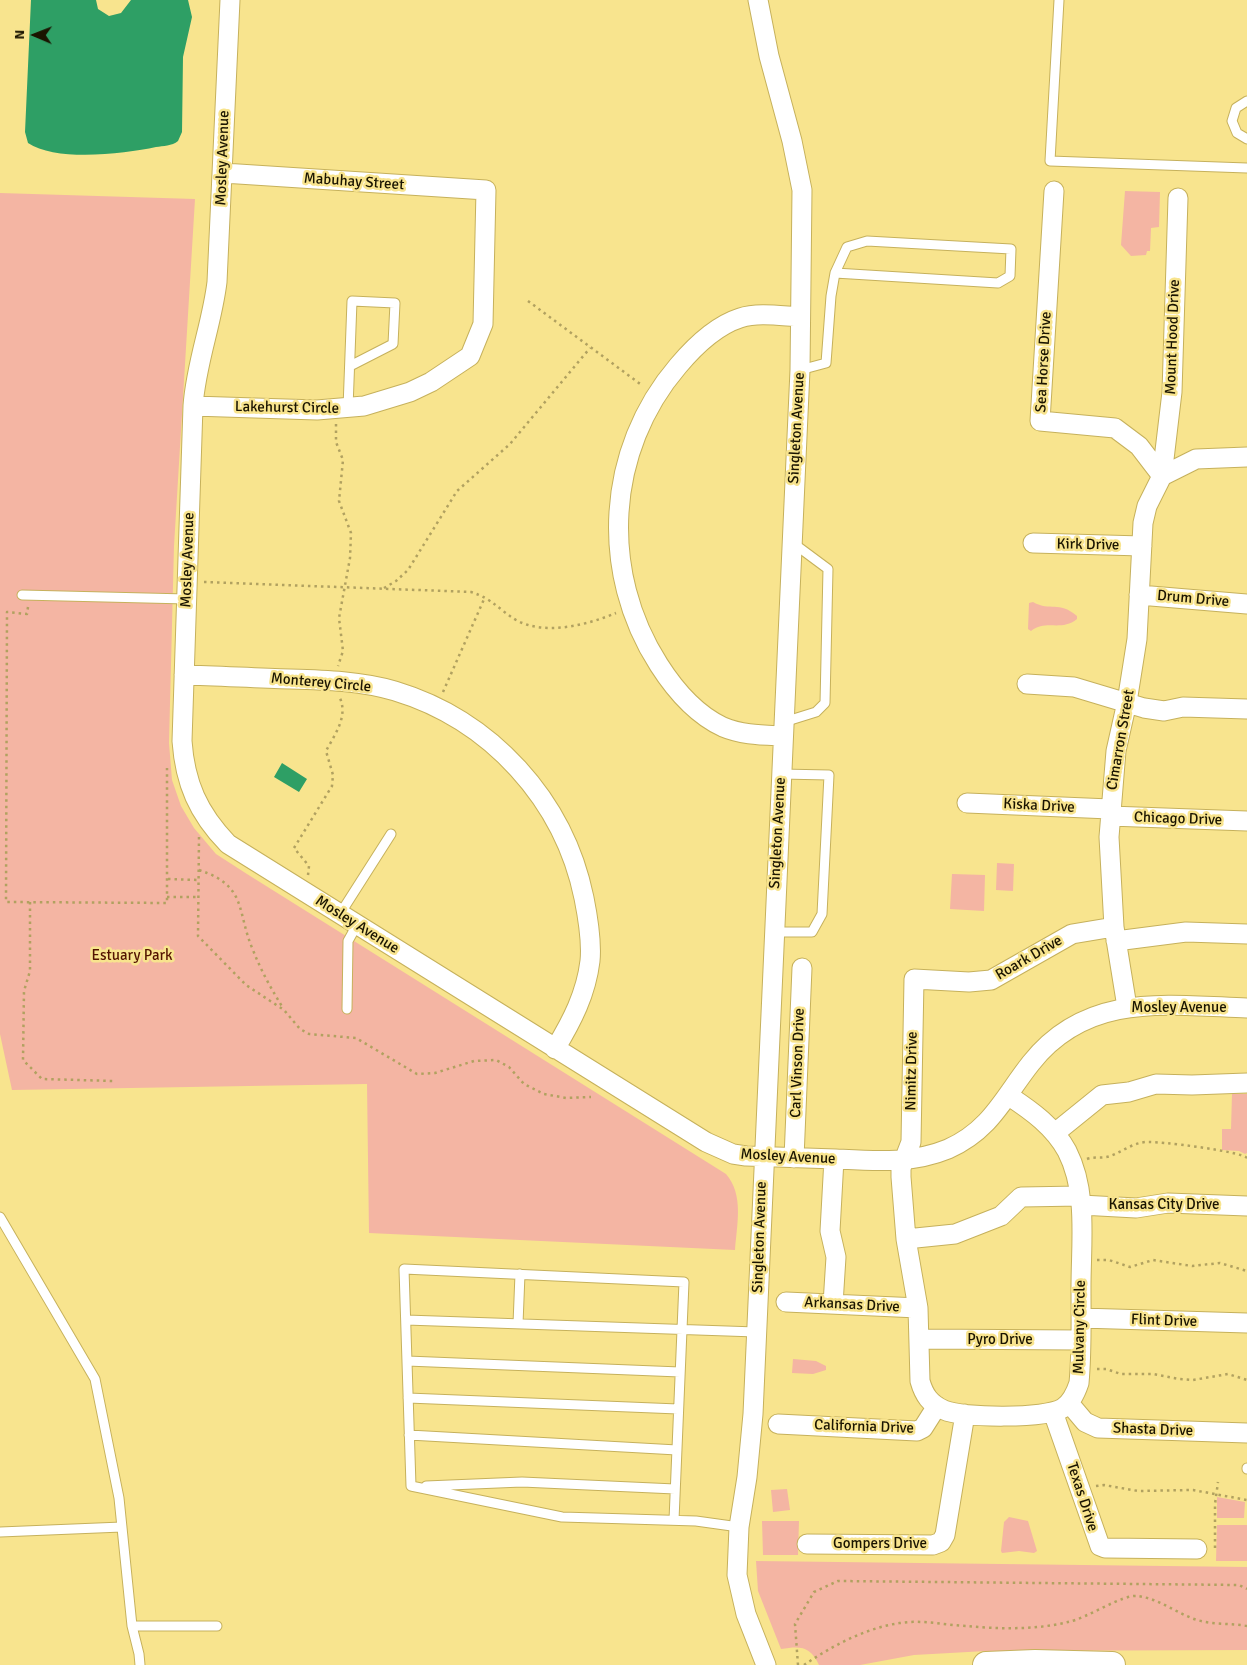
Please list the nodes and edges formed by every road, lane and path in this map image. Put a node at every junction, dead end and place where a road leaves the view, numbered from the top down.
1 (230, 0) edge
2 (758, 0) edge
3 (1060, 0) edge
4 (1247, 101) edge
5 (1247, 139) edge
6 (1247, 168) edge
7 (223, 173) junction
8 (486, 190) joint
9 (1054, 191) dead end
10 (1178, 198) dead end
11 (835, 273) junction
12 (528, 301) dead end
13 (800, 317) junction
14 (590, 348) junction
15 (350, 366) junction
16 (800, 370) junction
17 (655, 395) junction
18 (193, 406) junction
19 (348, 408) junction
20 (1247, 457) edge
21 (1162, 476) junction
22 (792, 542) junction
23 (1033, 543) dead end
24 (1142, 546) junction
25 (383, 589) junction
26 (187, 590) junction
27 (22, 595) dead end
28 (1139, 595) junction
29 (485, 597) junction
30 (1247, 604) edge
31 (631, 608) junction
32 (0, 612) edge
33 (7, 612) junction
34 (27, 614) dead end
35 (184, 675) junction
36 (1027, 684) dead end
37 (1127, 702) junction
38 (436, 707) junction
39 (1247, 709) edge
40 (783, 729) junction
41 (167, 761) dead end
42 (781, 774) junction
43 (967, 802) dead end
44 (1110, 813) junction
45 (203, 816) junction
46 (1247, 821) edge
47 (390, 834) dead end
48 (198, 870) junction
49 (168, 879) junction
50 (198, 880) junction
51 (168, 897) junction
52 (198, 898) junction
53 (30, 902) junction
54 (340, 915) junction
55 (357, 925) junction
56 (774, 932) junction
57 (1115, 934) junction
58 (1247, 934) edge
59 (802, 968) dead end
60 (914, 979) joint
61 (1127, 1007) junction
62 (1247, 1008) edge
63 (347, 1009) dead end
64 (284, 1010) junction
65 (556, 1048) junction
66 (114, 1081) dead end
67 (1247, 1083) edge
68 (1009, 1096) junction
69 (591, 1097) dead end
70 (1055, 1133) junction
71 (763, 1157) junction
72 (794, 1158) junction
73 (1247, 1158) edge
74 (834, 1159) junction
75 (904, 1160) junction
76 (1073, 1166) junction
77 (1081, 1200) junction
78 (1247, 1206) edge
79 (0, 1218) edge
80 (906, 1239) junction
81 (1081, 1261) junction
82 (1247, 1267) edge
83 (1242, 1270) junction
84 (1247, 1271) edge
85 (520, 1274) junction
86 (786, 1302) dead end
87 (833, 1304) junction
88 (918, 1308) junction
89 (1080, 1318) junction
90 (406, 1320) junction
91 (1247, 1323) edge
92 (518, 1324) junction
93 (682, 1329) junction
94 (756, 1332) junction
95 (920, 1339) junction
96 (1080, 1340) junction
97 (407, 1361) junction
98 (1080, 1371) junction
99 (680, 1372) junction
100 (1247, 1380) edge
101 (408, 1398) junction
102 (937, 1406) junction
103 (1061, 1407) junction
104 (678, 1408) junction
105 (965, 1414) junction
106 (778, 1424) dead end
107 (1247, 1433) edge
108 (409, 1435) junction
109 (677, 1450) junction
110 (1218, 1482) dead end
111 (411, 1486) junction
112 (675, 1489) junction
113 (1080, 1492) junction
114 (1216, 1496) junction
115 (1247, 1500) edge
116 (674, 1520) junction
117 (122, 1526) junction
118 (739, 1527) junction
119 (0, 1532) edge
120 (807, 1544) dead end
121 (1206, 1551) joint
122 (1247, 1589) edge
123 (132, 1626) junction
124 (217, 1626) dead end
125 (1247, 1626) edge
126 (807, 1664) edge
127 (140, 1665) edge
128 (766, 1665) edge
129 (798, 1665) edge
130 (986, 1665) edge
131 (1112, 1665) edge

1 - 7 street, Mosley Avenue
2 - 13 street, Singleton Avenue
3 - 6 lane
4 - 5 lane
7 - 8 street, Mabuhay Street
7 - 18 street, Mosley Avenue
8 - 19 street, Lakehurst Circle
9 - 21 street, Sea Horse Drive
10 - 21 street, Mount Hood Drive
11 - 11 lane
11 - 16 lane
12 - 14 path
13 - 16 street, Singleton Avenue
13 - 17 street
14 - 17 path
14 - 25 path
15 - 15 lane
15 - 19 lane
16 - 22 street, Singleton Avenue
17 - 31 street
18 - 19 street, Lakehurst Circle
18 - 26 street, Mosley Avenue
20 - 21 street
21 - 24 street, Cimarron Street
22 - 40 street, Singleton Avenue
22 - 40 lane
23 - 24 street, Kirk Drive
24 - 28 street, Cimarron Street
25 - 26 path
25 - 29 path
26 - 27 lane
26 - 35 street, Mosley Avenue
28 - 30 street, Drum Drive
28 - 37 street, Cimarron Street
29 - 31 path
29 - 38 path
31 - 40 street
32 - 33 path
33 - 34 path
33 - 53 path
35 - 38 street, Monterey Circle
35 - 45 street, Mosley Avenue
36 - 37 street
37 - 39 street
37 - 44 street, Cimarron Street
38 - 65 street, Monterey Circle
40 - 42 street, Singleton Avenue
41 - 49 path
42 - 56 street, Singleton Avenue
42 - 56 lane
43 - 44 street, Kiska Drive
44 - 46 street, Chicago Drive
44 - 57 street, Cimarron Street
45 - 48 path
45 - 54 street, Mosley Avenue
47 - 54 lane
48 - 50 path
48 - 64 path
49 - 50 path
49 - 51 path
50 - 52 path
51 - 52 path
51 - 53 path
52 - 64 path
53 - 66 path
54 - 55 street, Mosley Avenue
55 - 63 lane
55 - 65 street, Mosley Avenue
56 - 71 street, Singleton Avenue
57 - 58 street, Roark Drive
57 - 60 street, Roark Drive
57 - 61 street, Cimarron Street
59 - 72 street, Carl Vinson Drive
60 - 75 street, Nimitz Drive
61 - 62 street, Mosley Avenue
61 - 68 street, Mosley Avenue
64 - 69 path
65 - 71 street, Mosley Avenue
67 - 70 street
68 - 70 street, Mulvany Circle
68 - 75 street, Mosley Avenue
70 - 76 street, Mulvany Circle
71 - 72 street, Mosley Avenue
71 - 94 street, Singleton Avenue
72 - 74 street, Mosley Avenue
73 - 76 path
74 - 75 street, Mosley Avenue
74 - 87 street
75 - 80 street
76 - 77 street, Mulvany Circle
77 - 78 street, Kansas City Drive
77 - 80 street, Kansas City Drive
77 - 81 street, Mulvany Circle
79 - 117 lane
80 - 88 street
81 - 83 path
81 - 89 street, Mulvany Circle
82 - 83 path
83 - 84 path
85 - 90 lane
85 - 92 lane
85 - 93 lane
86 - 87 street, Arkansas Drive
87 - 88 street, Arkansas Drive
88 - 95 street
89 - 91 street, Flint Drive
89 - 96 street, Mulvany Circle
90 - 92 lane
90 - 97 lane
92 - 93 lane
93 - 94 lane
93 - 99 lane
94 - 118 street, Singleton Avenue
95 - 96 street, Pyro Drive
95 - 102 street
96 - 98 street, Mulvany Circle
97 - 99 lane
97 - 101 lane
98 - 100 path
98 - 103 street, Mulvany Circle
99 - 104 lane
101 - 104 lane
101 - 108 lane
102 - 105 street
102 - 106 street, California Drive
103 - 105 street
103 - 107 street, Shasta Drive
103 - 113 street, Texas Drive
104 - 109 lane
105 - 120 street, Gompers Drive
108 - 109 lane
108 - 111 lane
109 - 112 lane
110 - 114 path
111 - 112 lane
111 - 116 lane
112 - 116 lane
113 - 114 path
113 - 121 street, Texas Drive
114 - 115 path
114 - 121 path
116 - 118 lane
117 - 119 lane
117 - 123 lane
118 - 128 street, Singleton Avenue
122 - 129 path
123 - 124 lane
123 - 127 lane
125 - 126 path
130 - 131 street

